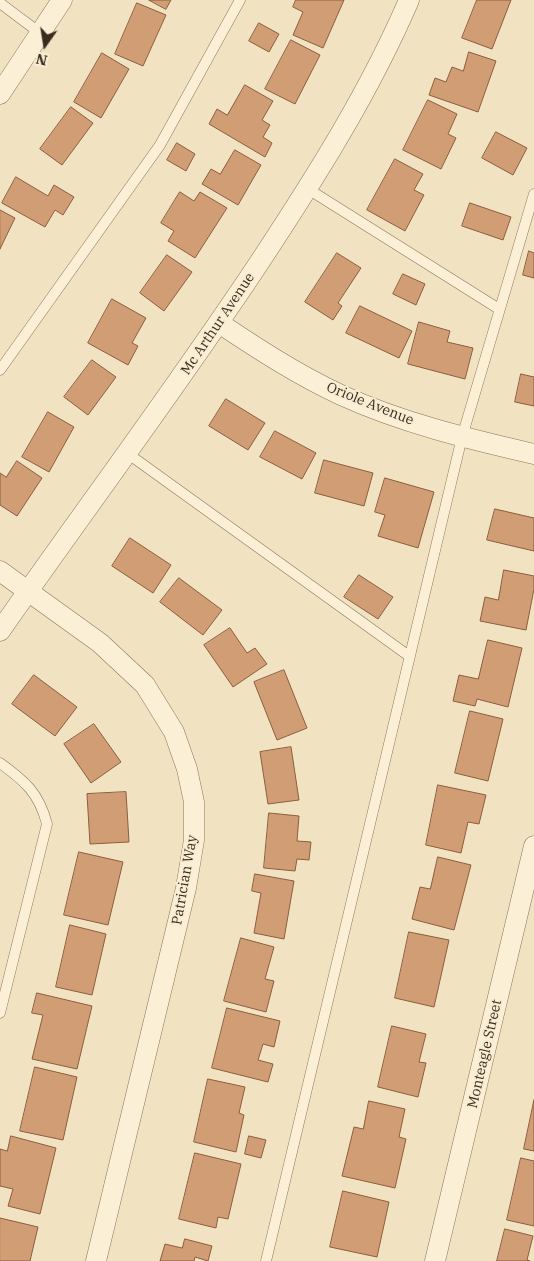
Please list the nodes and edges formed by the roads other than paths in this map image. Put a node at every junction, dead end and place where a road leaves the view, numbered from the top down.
1 (62, 0) edge
2 (240, 0) edge
3 (409, 0) edge
4 (0, 3) edge
5 (40, 33) junction
6 (0, 94) edge
7 (308, 189) junction
8 (534, 194) edge
9 (500, 309) junction
10 (219, 323) junction
11 (0, 370) edge
12 (462, 437) junction
13 (127, 453) junction
14 (534, 454) edge
15 (0, 571) edge
16 (28, 591) junction
17 (0, 631) edge
18 (409, 656) junction
19 (0, 764) edge
20 (534, 846) edge
21 (0, 1013) edge
22 (96, 1261) edge
23 (266, 1261) edge
24 (435, 1261) edge

1 - 5 street
2 - 11 lane
3 - 7 street, Mc Arthur Avenue
4 - 5 lane
5 - 6 street
7 - 9 lane
7 - 10 street, Mc Arthur Avenue
8 - 9 lane
9 - 12 lane
10 - 12 street, Oriole Avenue
10 - 13 street, Mc Arthur Avenue
12 - 14 street, Oriole Avenue
12 - 18 lane
13 - 16 street, Mc Arthur Avenue
13 - 18 lane
15 - 16 street, Patrician Way
16 - 17 street, Mc Arthur Avenue
16 - 22 street, Patrician Way
18 - 23 lane
19 - 21 lane
20 - 24 street, Monteagle Street

